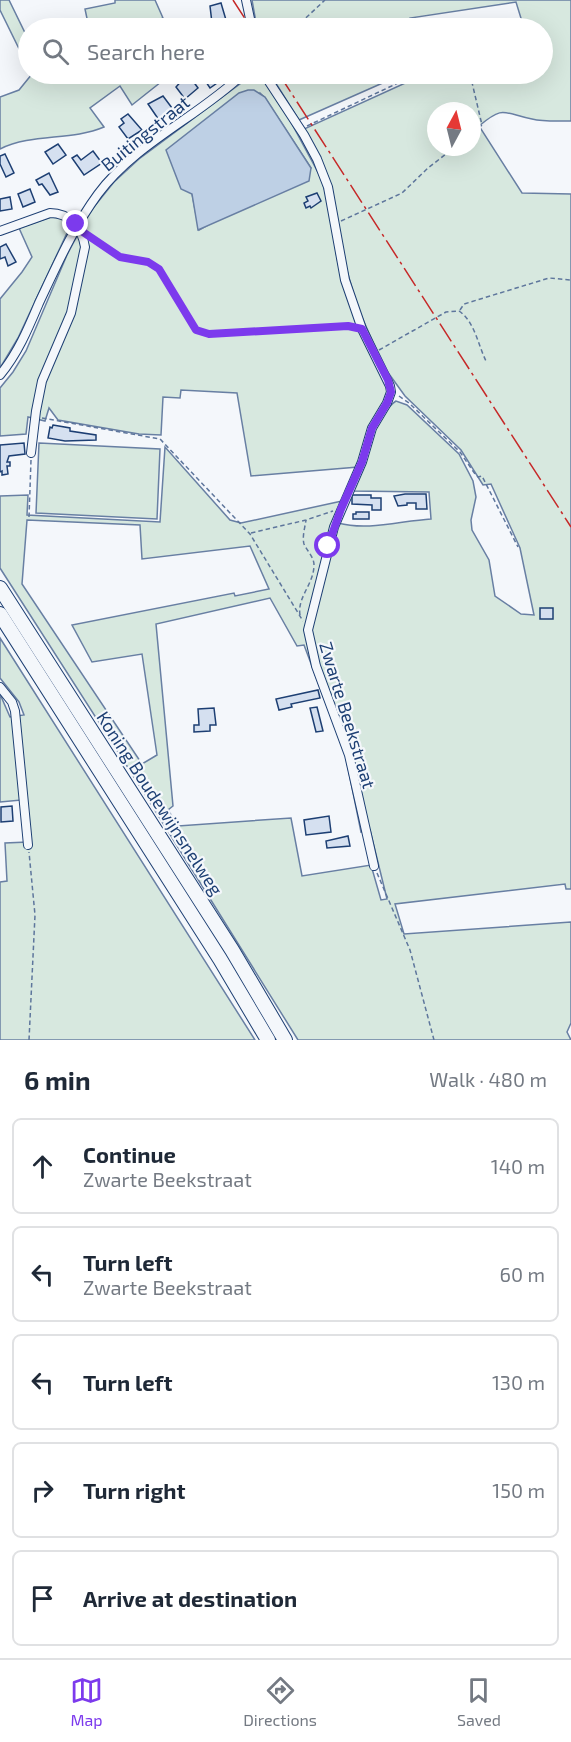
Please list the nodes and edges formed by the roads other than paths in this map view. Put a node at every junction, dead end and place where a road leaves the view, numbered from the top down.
1 (246, 0) edge
2 (250, 18) edge
3 (230, 84) edge
4 (271, 84) edge
5 (78, 227) junction
6 (0, 231) edge
7 (0, 375) edge
8 (32, 453) road end
9 (0, 588) edge
10 (0, 614) edge
11 (0, 687) edge
12 (28, 845) road end
13 (374, 866) road end
14 (268, 1040) edge
15 (285, 1040) edge

1 - 2 street
3 - 5 street, Buitingstraat
4 - 13 street, Zwarte Beekstraat
5 - 6 street
5 - 7 street, Buitingstraat
5 - 8 street
9 - 15 highway, Koning Boudewijnsnelweg
10 - 14 highway, Koning Boudewijnsnelweg
11 - 12 street

